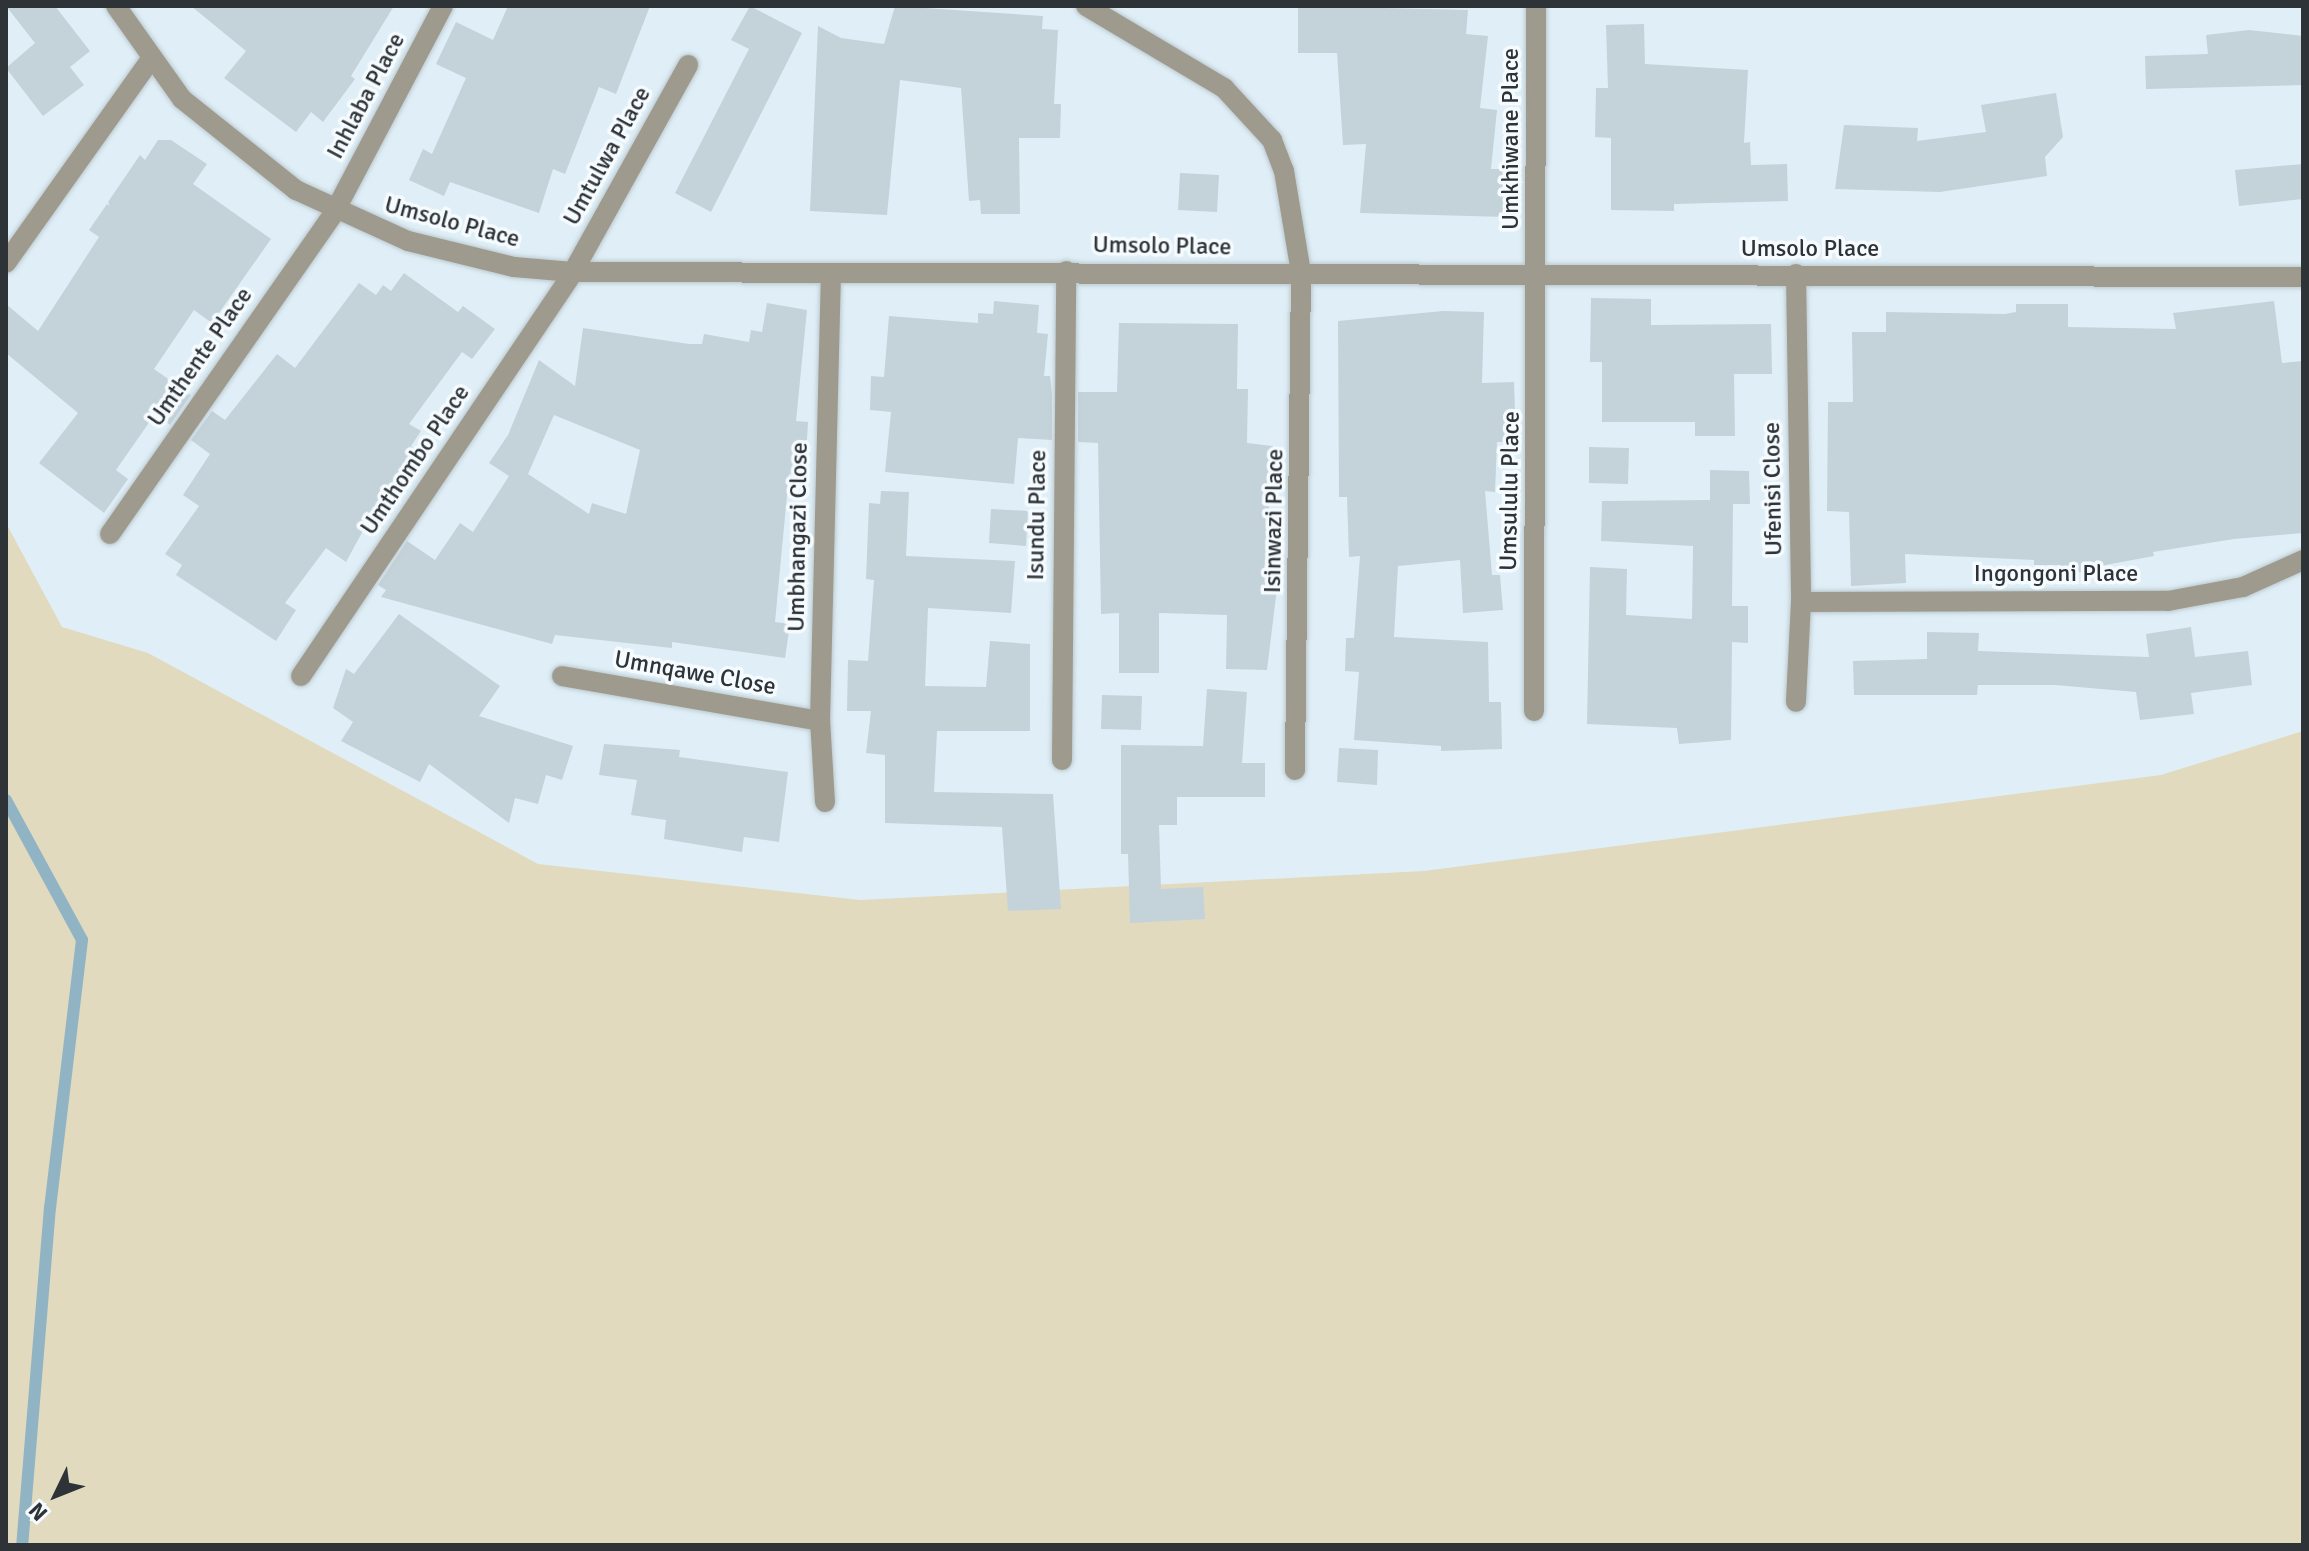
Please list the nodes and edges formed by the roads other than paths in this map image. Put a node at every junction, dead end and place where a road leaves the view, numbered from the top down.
1 (116, 6) edge
2 (443, 6) edge
3 (1086, 6) edge
4 (1536, 6) edge
5 (151, 59) junction
6 (688, 65) dead end
7 (335, 211) junction
8 (6, 263) edge
9 (1066, 271) junction
10 (1538, 271) junction
11 (573, 272) junction
12 (1301, 273) junction
13 (831, 274) junction
14 (1796, 274) junction
15 (2303, 277) edge
16 (110, 534) dead end
17 (2303, 560) edge
18 (1801, 602) junction
19 (301, 676) dead end
20 (562, 676) dead end
21 (1796, 702) dead end
22 (1534, 711) dead end
23 (820, 721) junction
24 (1062, 760) dead end
25 (1295, 770) dead end
26 (825, 802) dead end

1 - 5 street, Umsolo Place
2 - 7 street, Inhlaba Place
3 - 12 street, Isinwazi Place
4 - 10 street, Umkhiwane Place
5 - 7 street, Umsolo Place
5 - 8 street
6 - 11 street, Umtulwa Place
7 - 11 street, Umsolo Place
7 - 16 street, Umthente Place
9 - 12 street, Umsolo Place
9 - 13 street, Umsolo Place
9 - 24 street, Isundu Place
10 - 12 street, Umsolo Place
10 - 14 street, Umsolo Place
10 - 22 street, Umsululu Place
11 - 13 street, Umsolo Place
11 - 19 street, Umthombo Place
12 - 25 street, Isinwazi Place
13 - 23 street, Umbhangazi Close
14 - 15 street, Umsolo Place
14 - 18 street, Ufenisi Close
17 - 18 street, Ingongoni Place
18 - 21 street, Ufenisi Close
20 - 23 street, Umnqawe Close
23 - 26 street, Umbhangazi Close

